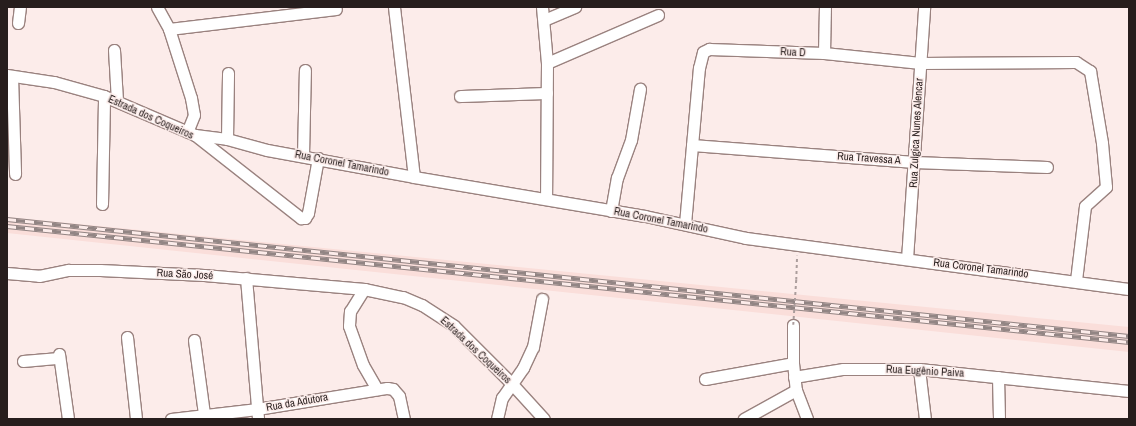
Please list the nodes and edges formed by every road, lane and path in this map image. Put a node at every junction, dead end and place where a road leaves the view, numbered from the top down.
1 (20, 7) edge
2 (157, 7) edge
3 (394, 7) edge
4 (542, 7) edge
5 (575, 7) edge
6 (825, 7) edge
7 (924, 7) edge
8 (336, 9) dead end
9 (658, 15) dead end
10 (544, 20) junction
11 (18, 23) dead end
12 (170, 29) junction
13 (114, 50) dead end
14 (824, 53) junction
15 (547, 63) junction
16 (920, 63) junction
17 (304, 70) dead end
18 (228, 73) dead end
19 (10, 76) edge
20 (640, 89) dead end
21 (547, 93) junction
22 (104, 96) junction
23 (460, 96) dead end
24 (117, 101) junction
25 (191, 134) junction
26 (227, 139) junction
27 (692, 145) junction
28 (303, 155) junction
29 (318, 158) junction
30 (914, 162) junction
31 (1047, 167) dead end
32 (15, 174) dead end
33 (414, 177) junction
34 (546, 198) junction
35 (102, 204) dead end
36 (610, 211) junction
37 (685, 224) junction
38 (797, 246) junction
39 (907, 259) junction
40 (7, 272) edge
41 (246, 278) junction
42 (1076, 280) junction
43 (364, 289) junction
44 (1129, 289) edge
45 (542, 299) dead end
46 (793, 325) joint
47 (127, 337) dead end
48 (194, 340) dead end
49 (23, 360) dead end
50 (793, 363) junction
51 (918, 369) junction
52 (794, 377) junction
53 (998, 377) junction
54 (705, 379) dead end
55 (512, 384) junction
56 (377, 389) junction
57 (796, 390) junction
58 (1129, 391) edge
59 (204, 414) junction
60 (257, 414) edge
61 (227, 415) edge
62 (68, 419) edge
63 (136, 419) edge
64 (170, 419) edge
65 (404, 419) edge
66 (497, 419) edge
67 (544, 419) edge
68 (744, 419) edge
69 (807, 419) edge
70 (925, 419) edge
71 (999, 419) edge

1 - 11 street
2 - 12 street
3 - 33 street
4 - 10 street
5 - 10 street
6 - 14 street
7 - 16 street, Rua Zulgica Nunes Alencar
8 - 12 street
9 - 15 street
10 - 15 street
12 - 25 street
13 - 24 street
14 - 16 street, Rua D
14 - 27 street, Rua D
15 - 21 street
16 - 30 street, Rua Zulgica Nunes Alencar
16 - 42 street, Rua D
17 - 28 street
18 - 26 street
19 - 22 street, Estrada dos Coqueiros
19 - 32 street
20 - 36 street
21 - 23 street
21 - 34 street
22 - 24 street, Estrada dos Coqueiros
22 - 35 street
24 - 25 street, Estrada dos Coqueiros
25 - 26 street, Rua Coronel Tamarindo
25 - 29 street, Estrada dos Coqueiros
26 - 28 street, Rua Coronel Tamarindo
27 - 30 street, Rua Travessa A
27 - 37 street, Rua D
28 - 29 street, Rua Coronel Tamarindo
29 - 33 street, Rua Coronel Tamarindo
30 - 31 street, Rua Travessa A
30 - 39 street, Rua Zulgica Nunes Alencar
33 - 34 street, Rua Coronel Tamarindo
34 - 36 street, Rua Coronel Tamarindo
36 - 37 street, Rua Coronel Tamarindo
37 - 38 street, Rua Coronel Tamarindo
38 - 39 street, Rua Coronel Tamarindo
38 - 46 path, bridge
39 - 42 street, Rua Coronel Tamarindo
40 - 41 street, Rua São José
41 - 43 street, Rua São José
41 - 60 street
42 - 44 street, Rua Coronel Tamarindo
43 - 55 street, Estrada dos Coqueiros
43 - 56 street
45 - 55 street
46 - 50 street
47 - 63 street
48 - 59 street
49 - 62 street
50 - 52 street
50 - 54 street
51 - 52 street, Rua Eugênio Paiva
51 - 53 street, Rua Eugênio Paiva
51 - 70 street
52 - 57 street
53 - 58 street, Rua Eugênio Paiva
53 - 71 street
55 - 66 street
55 - 67 street, Estrada dos Coqueiros
56 - 60 street, Rua da Adutora
56 - 65 street, Rua da Adutora
57 - 68 street
57 - 69 street
59 - 61 street, Rua da Adutora
59 - 64 street, Rua da Adutora
60 - 61 street, Rua da Adutora

